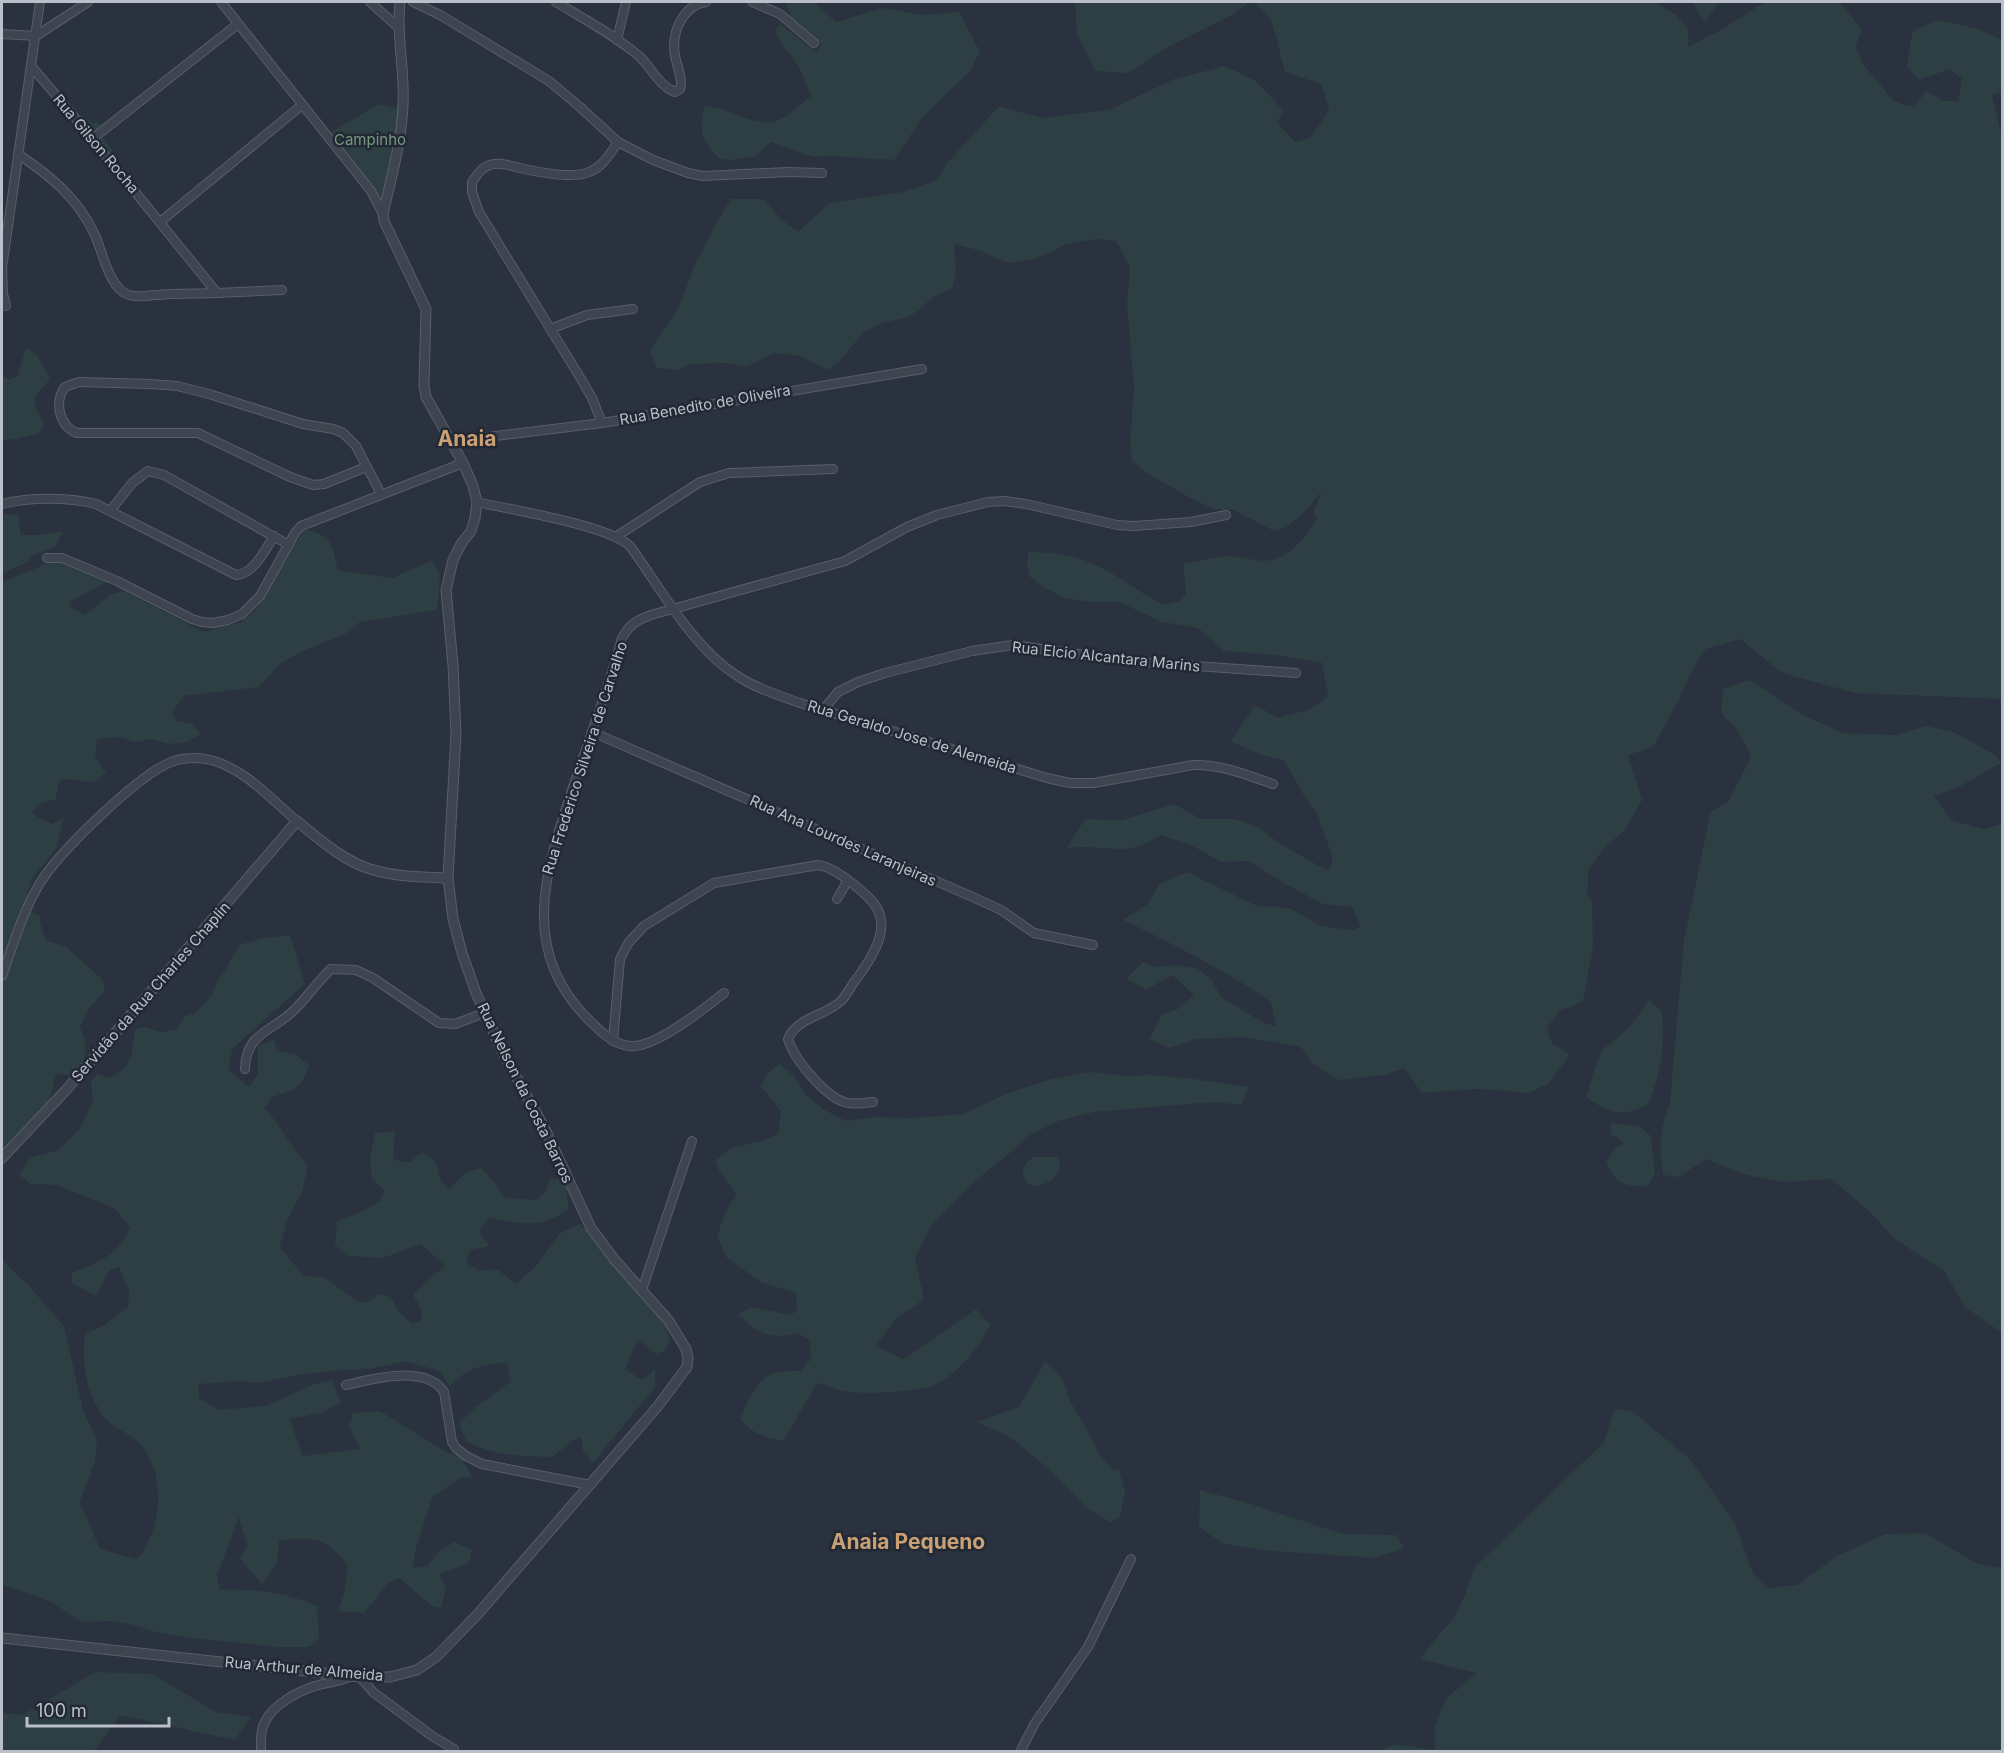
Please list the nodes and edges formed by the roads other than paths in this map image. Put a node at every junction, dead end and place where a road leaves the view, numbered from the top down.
1 (40, 2) edge
2 (88, 2) edge
3 (220, 2) edge
4 (370, 2) edge
5 (400, 2) edge
6 (413, 2) edge
7 (556, 2) edge
8 (626, 2) edge
9 (706, 2) edge
10 (752, 2) edge
11 (238, 24) junction
12 (399, 28) junction
13 (2, 33) edge
14 (36, 36) junction
15 (617, 40) junction
16 (814, 43) dead end
17 (32, 67) junction
18 (302, 105) junction
19 (92, 139) junction
20 (618, 142) junction
21 (18, 154) junction
22 (822, 173) dead end
23 (383, 214) junction
24 (160, 222) junction
25 (282, 290) dead end
26 (217, 293) junction
27 (6, 306) dead end
28 (633, 309) dead end
29 (550, 329) junction
30 (922, 369) dead end
31 (602, 423) junction
32 (488, 437) dead end
33 (463, 463) junction
34 (366, 467) junction
35 (833, 469) dead end
36 (381, 494) junction
37 (477, 502) junction
38 (2, 504) edge
39 (111, 510) junction
40 (1226, 515) dead end
41 (274, 536) junction
42 (617, 536) junction
43 (289, 545) junction
44 (47, 558) dead end
45 (674, 610) junction
46 (1296, 673) dead end
47 (823, 710) junction
48 (592, 732) junction
49 (1273, 784) dead end
50 (297, 821) junction
51 (448, 878) junction
52 (847, 882) junction
53 (837, 899) dead end
54 (1093, 945) dead end
55 (2, 976) edge
56 (724, 993) dead end
57 (484, 1013) junction
58 (613, 1041) junction
59 (245, 1069) dead end
60 (873, 1102) dead end
61 (692, 1141) dead end
62 (2, 1158) edge
63 (642, 1290) junction
64 (687, 1367) joint
65 (346, 1385) dead end
66 (590, 1485) junction
67 (1131, 1560) dead end
68 (2, 1638) edge
69 (356, 1676) junction
70 (454, 1749) dead end
71 (261, 1752) edge
72 (1020, 1752) edge

1 - 14 street
2 - 14 street
3 - 11 street
4 - 12 street
5 - 12 street
6 - 20 street
7 - 15 street
8 - 15 street
9 - 15 street
10 - 16 street
11 - 18 street
11 - 19 street
12 - 23 street
13 - 14 street
14 - 17 street
17 - 19 street, Rua Gilson Rocha
17 - 21 street
18 - 23 street
18 - 24 street
19 - 24 street, Rua Gilson Rocha
20 - 22 street
20 - 29 street
21 - 26 street
21 - 27 street
23 - 33 street
24 - 26 street, Rua Gilson Rocha
25 - 26 street
28 - 29 street
29 - 31 street
30 - 31 street, Rua Benedito de Oliveira
31 - 32 street, Rua Benedito de Oliveira
33 - 36 street
33 - 37 street
34 - 34 street
34 - 36 street
35 - 42 street
36 - 43 street
37 - 42 street
37 - 51 street, Rua Nelson da Costa Barros
38 - 39 street
39 - 41 street
39 - 41 street
40 - 45 street
41 - 43 street
42 - 45 street, Rua Geraldo Jose de Alemeida
43 - 44 street
45 - 47 street, Rua Geraldo Jose de Alemeida
45 - 48 street, Rua Frederico Silveira de Carvalho
46 - 47 street, Rua Elcio Alcantara Marins
47 - 49 street, Rua Geraldo Jose de Alemeida
48 - 54 street, Rua Ana Lourdes Laranjeiras
48 - 58 street, Rua Frederico Silveira de Carvalho
50 - 51 street
50 - 55 street
50 - 62 street, Servidão da Rua Charles Chaplin
51 - 57 street, Rua Nelson da Costa Barros
52 - 53 street
52 - 58 street
52 - 60 street
56 - 58 street
57 - 59 street
57 - 63 street, Rua Nelson da Costa Barros
61 - 63 street
63 - 64 street, Rua Nelson da Costa Barros
64 - 66 street, Rua Arthur de Almeida
65 - 66 street
66 - 69 street, Rua Arthur de Almeida
67 - 72 street
68 - 69 street, Rua Arthur de Almeida
69 - 70 street
69 - 71 street

